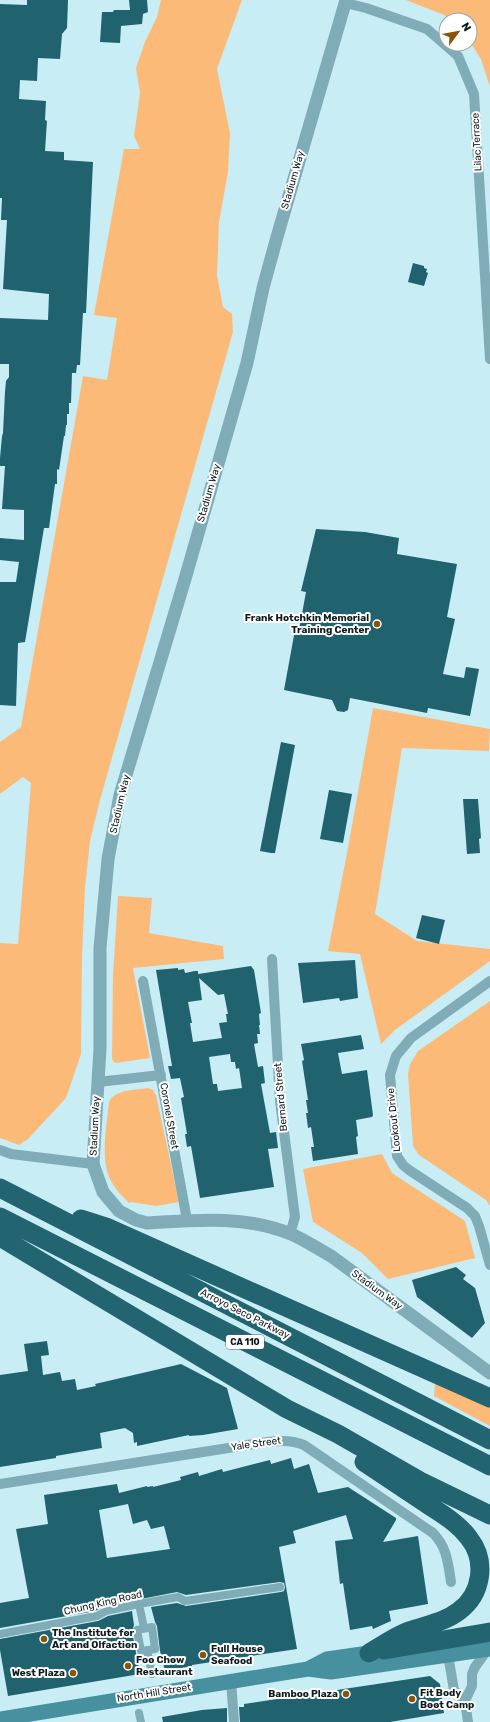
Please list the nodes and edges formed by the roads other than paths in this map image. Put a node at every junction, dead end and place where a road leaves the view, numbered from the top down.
1 (345, 2) edge
2 (490, 359) edge
3 (272, 959) dead end
4 (144, 981) dead end
5 (490, 981) edge
6 (161, 1075) junction
7 (98, 1082) junction
8 (0, 1150) edge
9 (92, 1164) junction
10 (0, 1188) edge
11 (22, 1199) junction
12 (0, 1217) edge
13 (187, 1220) junction
14 (290, 1234) junction
15 (0, 1238) edge
16 (490, 1265) edge
17 (490, 1373) edge
18 (490, 1398) edge
19 (287, 1409) junction
20 (490, 1440) edge
21 (490, 1466) edge
22 (0, 1484) edge
23 (490, 1516) edge
24 (451, 1582) dead end
25 (280, 1587) dead end
26 (139, 1604) junction
27 (0, 1634) edge
28 (489, 1643) edge
29 (369, 1653) junction
30 (448, 1655) junction
31 (308, 1669) junction
32 (152, 1674) dead end
33 (231, 1680) junction
34 (465, 1701) junction
35 (139, 1713) dead end
36 (0, 1719) edge
37 (141, 1722) edge
38 (234, 1722) edge
39 (468, 1722) edge

1 - 2 street, Lilac Terrace
1 - 7 street, Stadium Way
3 - 14 street, Bernard Street
4 - 6 street
5 - 16 street, Lookout Drive
6 - 7 street, Coronel Street
6 - 13 street, Coronel Street
7 - 9 street, Stadium Way
8 - 9 street
9 - 13 street, Stadium Way
10 - 11 highway, Arroyo Seco Parkway / CA 110
11 - 18 highway
11 - 20 highway, Arroyo Seco Parkway / CA 110
12 - 21 highway, CA 110
13 - 14 street, Stadium Way
14 - 17 street, Stadium Way
15 - 19 highway
19 - 23 highway
19 - 29 highway
22 - 24 street, Yale Street
25 - 26 street, Chung King Road
26 - 27 street, Chung King Road
26 - 32 street
28 - 29 highway
28 - 30 main road, North Hill Street
28 - 34 street
29 - 31 main road, North Hill Street
30 - 31 main road, North Hill Street
30 - 34 street
31 - 33 main road, North Hill Street
33 - 36 main road, North Hill Street
33 - 38 street
34 - 39 street
35 - 37 street

